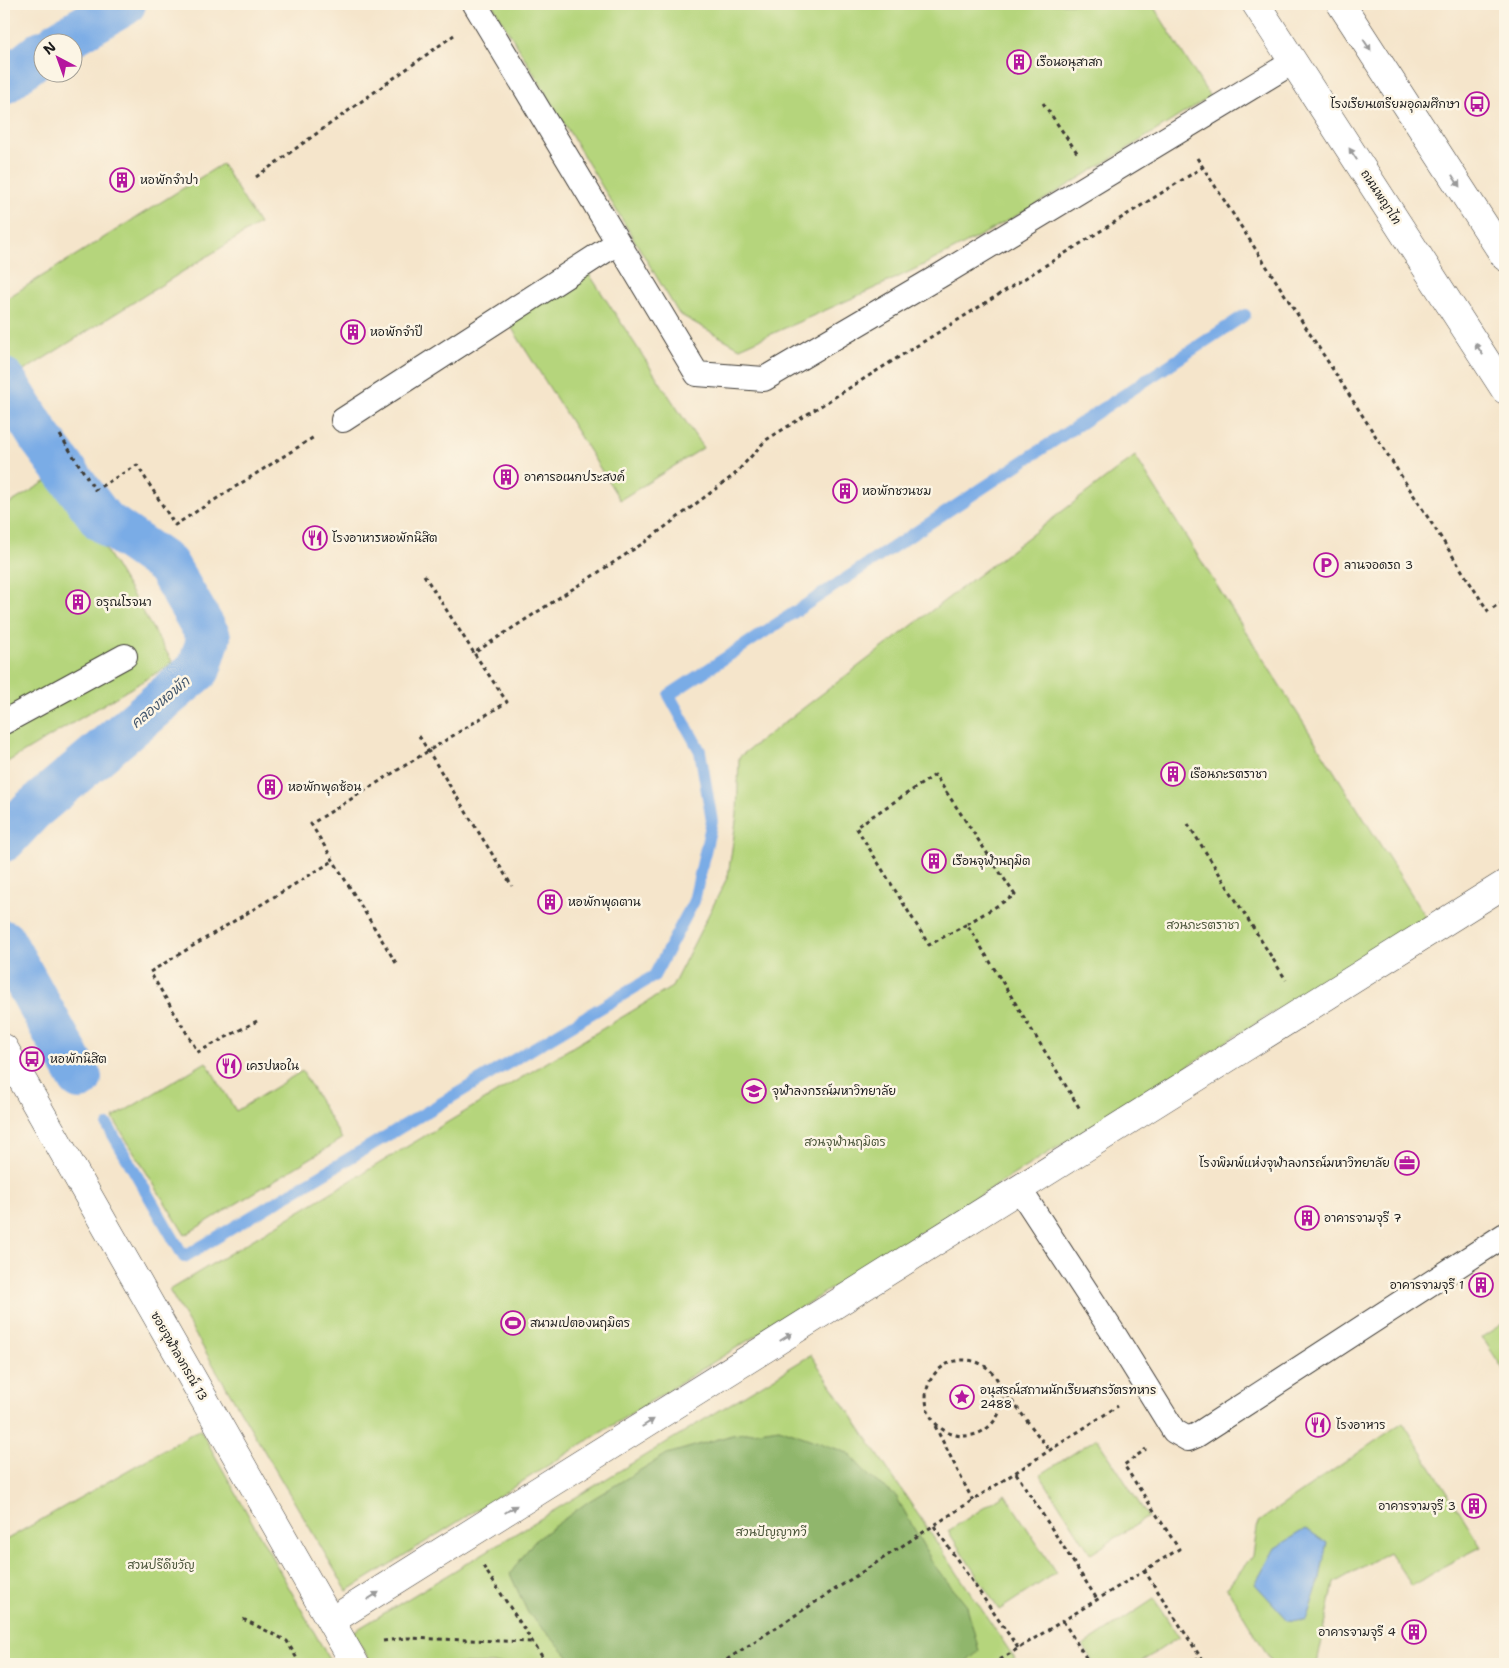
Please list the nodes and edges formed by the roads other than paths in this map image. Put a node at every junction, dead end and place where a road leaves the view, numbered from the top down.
1 (1256, 4) edge
2 (1341, 4) edge
3 (479, 9) edge
4 (1293, 62) junction
5 (617, 243) junction
6 (1505, 256) edge
7 (1505, 390) edge
8 (343, 420) road end
9 (124, 656) dead end
10 (4, 722) edge
11 (1505, 884) edge
12 (4, 1048) edge
13 (1020, 1190) junction
14 (1505, 1235) edge
15 (332, 1621) junction
16 (350, 1655) edge

1 - 4 street, ถนนพญาไท
2 -> 6 street
3 - 5 lane
4 - 5 lane
7 -> 4 street, ถนนพญาไท
5 - 8 lane
9 - 10 lane
11 - 13 street
12 - 15 street, ซอยจุฬาลงกรณ์ 13
13 - 14 lane
15 -> 13 street
15 - 16 street, ซอยจุฬาลงกรณ์ 13

